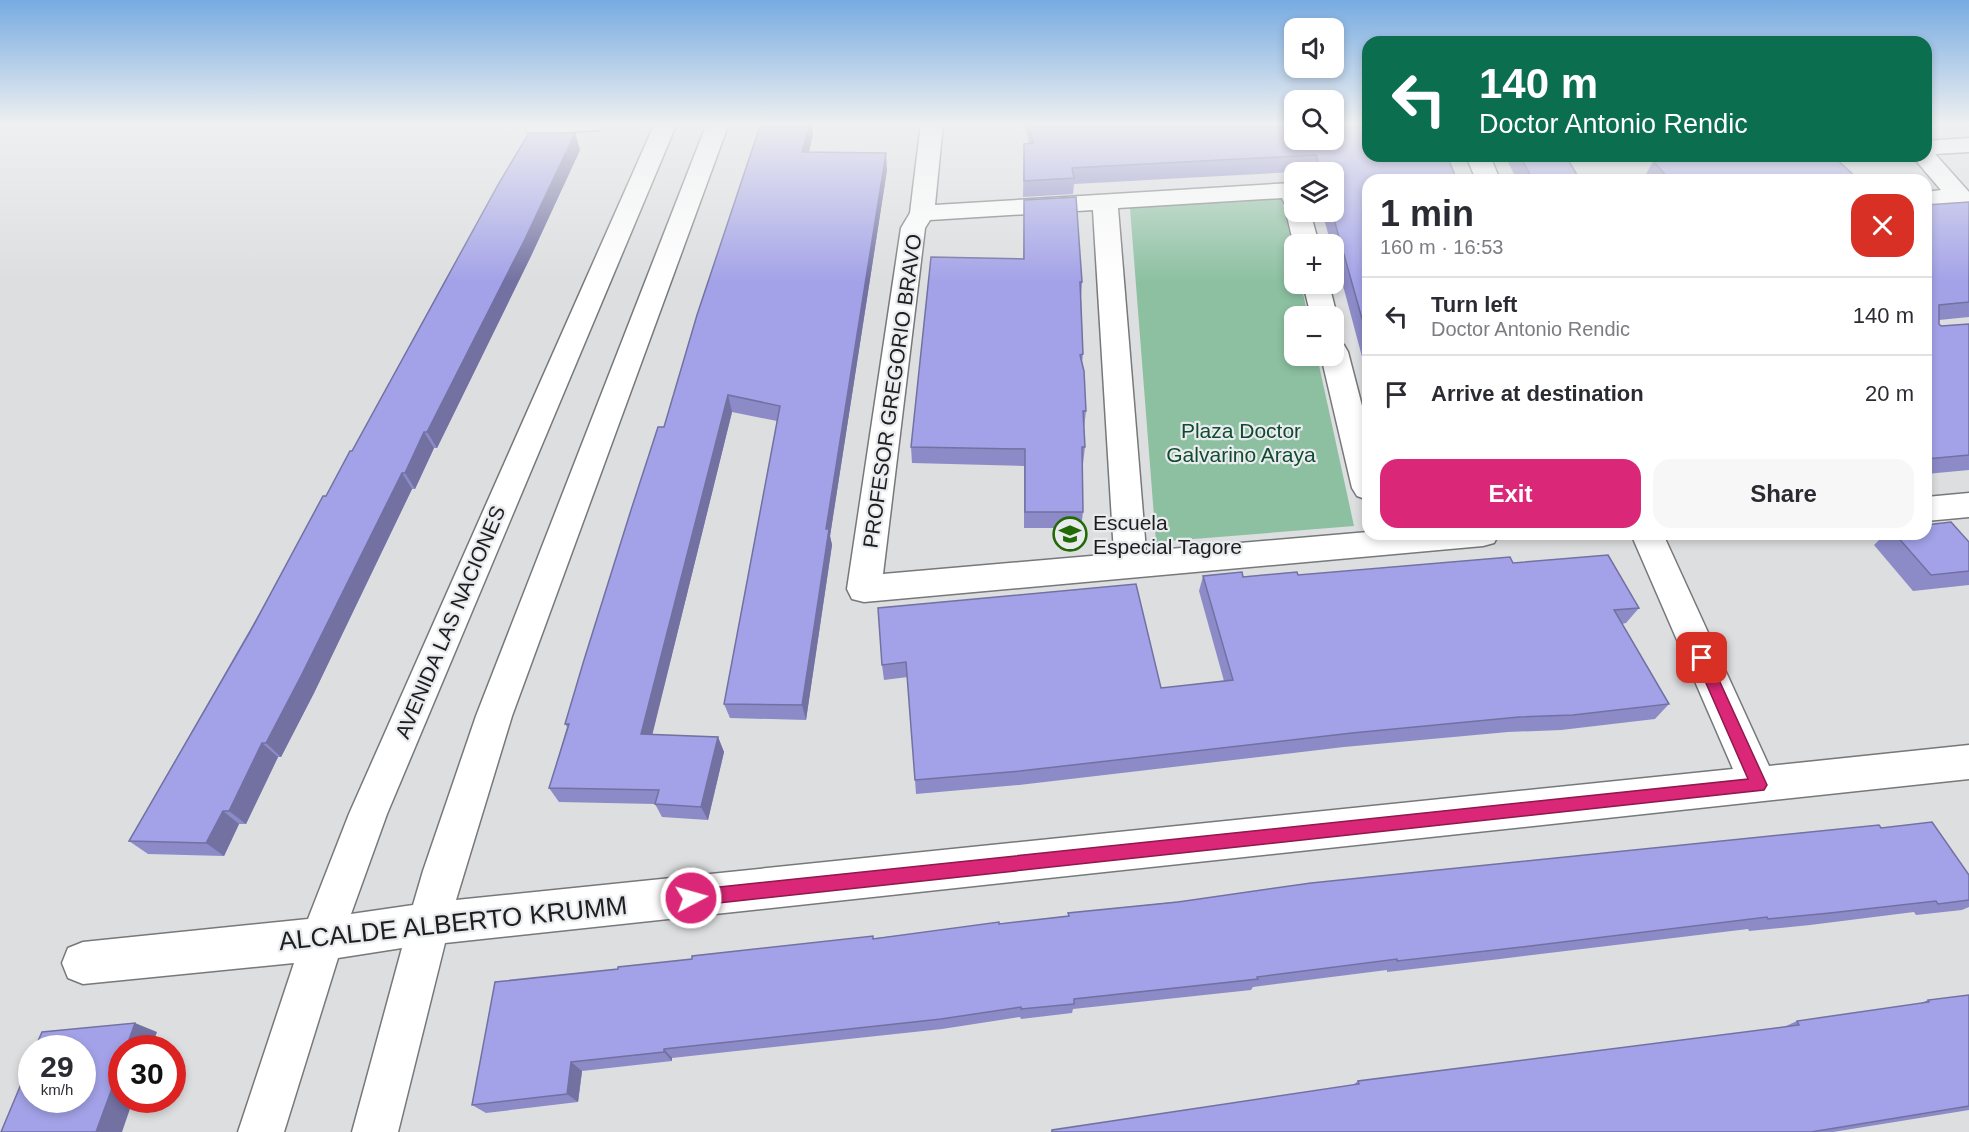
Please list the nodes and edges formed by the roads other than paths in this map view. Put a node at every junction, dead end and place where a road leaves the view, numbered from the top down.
1 (643, 176) edge
2 (698, 176) edge
3 (926, 176) edge
4 (1942, 176) edge
5 (1284, 191) edge
6 (1932, 199) edge
7 (1964, 201) edge
8 (1105, 202) junction
9 (922, 213) junction
10 (1338, 366) edge
11 (1362, 464) edge
12 (1969, 505) edge
13 (1932, 509) edge
14 (1362, 540) edge
15 (1650, 540) edge
16 (1131, 565) junction
17 (1969, 762) edge
18 (1759, 785) junction
19 (428, 924) junction
20 (322, 939) junction
21 (83, 963) dead end
22 (261, 1132) edge
23 (375, 1132) edge

1 - 20 street, AVENIDA LAS NACIONES
2 - 19 street
3 - 9 street, PROFESOR GREGORIO BRAVO
4 - 7 street
5 - 8 street
6 - 7 street
8 - 9 street
8 - 16 street
9 - 16 street, PROFESOR GREGORIO BRAVO
10 - 11 street
12 - 13 street
14 - 16 street
15 - 18 street
17 - 18 street, ALCALDE ALBERTO KRUMM
18 - 19 street, ALCALDE ALBERTO KRUMM
19 - 20 street, ALCALDE ALBERTO KRUMM
19 - 23 street
20 - 21 street, ALCALDE ALBERTO KRUMM
20 - 22 street, AVENIDA LAS NACIONES

